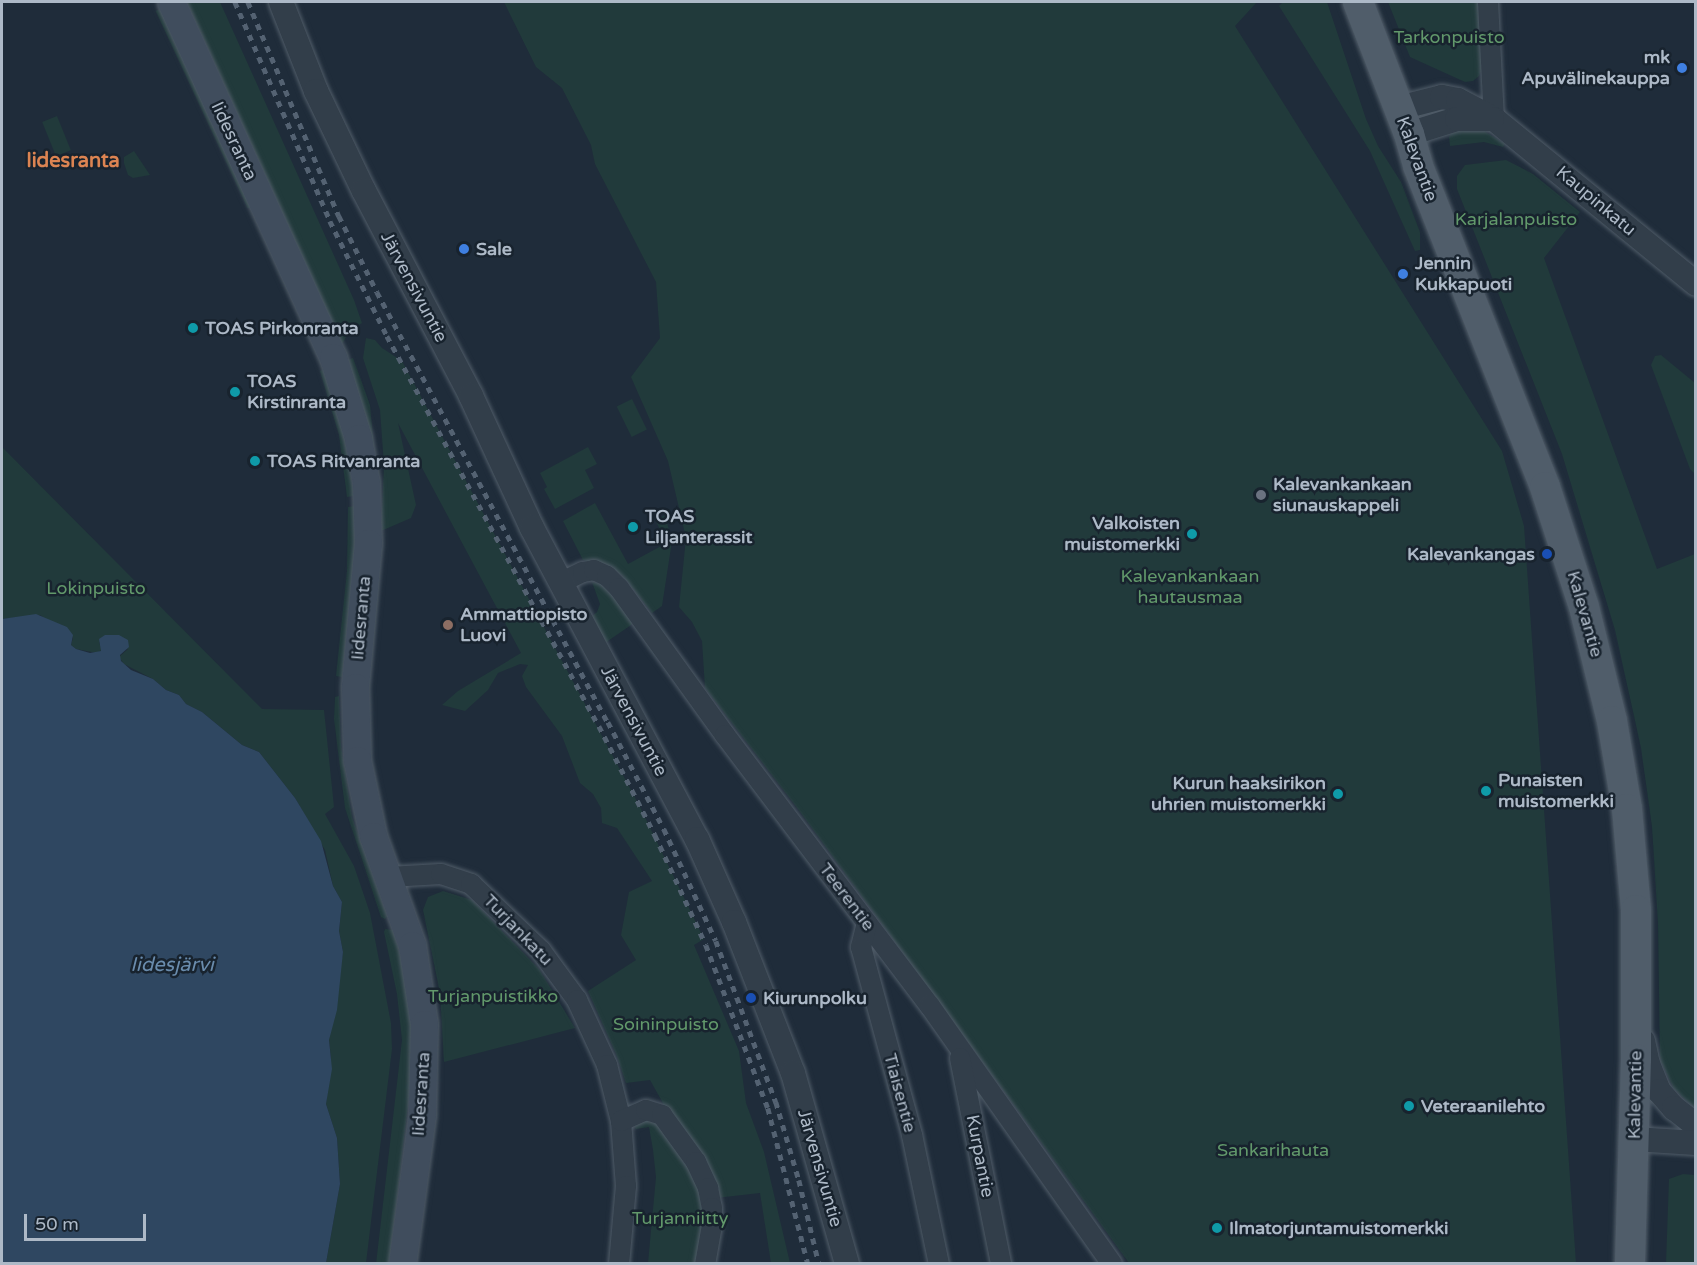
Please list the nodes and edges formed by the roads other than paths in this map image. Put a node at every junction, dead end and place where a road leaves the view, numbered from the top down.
1 (171, 2) edge
2 (281, 2) edge
3 (1358, 2) edge
4 (1488, 2) edge
5 (1494, 119) junction
6 (1404, 121) junction
7 (1695, 284) edge
8 (560, 583) junction
9 (389, 877) junction
10 (867, 923) junction
11 (1637, 1000) junction
12 (958, 1049) junction
13 (621, 1121) junction
14 (1695, 1125) edge
15 (1634, 1139) junction
16 (1695, 1143) edge
17 (402, 1263) edge
18 (619, 1263) edge
19 (705, 1263) edge
20 (847, 1263) edge
21 (939, 1263) edge
22 (1001, 1263) edge
23 (1112, 1263) edge
24 (1630, 1263) edge

1 - 9 main road, Iidesranta
2 - 8 street, Järvensivuntie
3 - 6 main road, Kalevantie
4 - 5 street
5 - 6 street
5 - 7 street, Kaupinkatu
6 - 11 main road, Kalevantie
8 - 10 street, Teerentie
8 - 20 street, Järvensivuntie
9 - 13 street, Turjankatu
9 - 17 main road, Iidesranta
10 - 12 street, Teerentie
10 - 21 street, Tiaisentie
11 - 14 street
11 - 15 main road, Kalevantie
12 - 22 street, Kurpantie
12 - 23 street, Teerentie
13 - 18 street, Turjankatu
13 - 19 street
15 - 16 street
15 - 24 main road, Kalevantie

